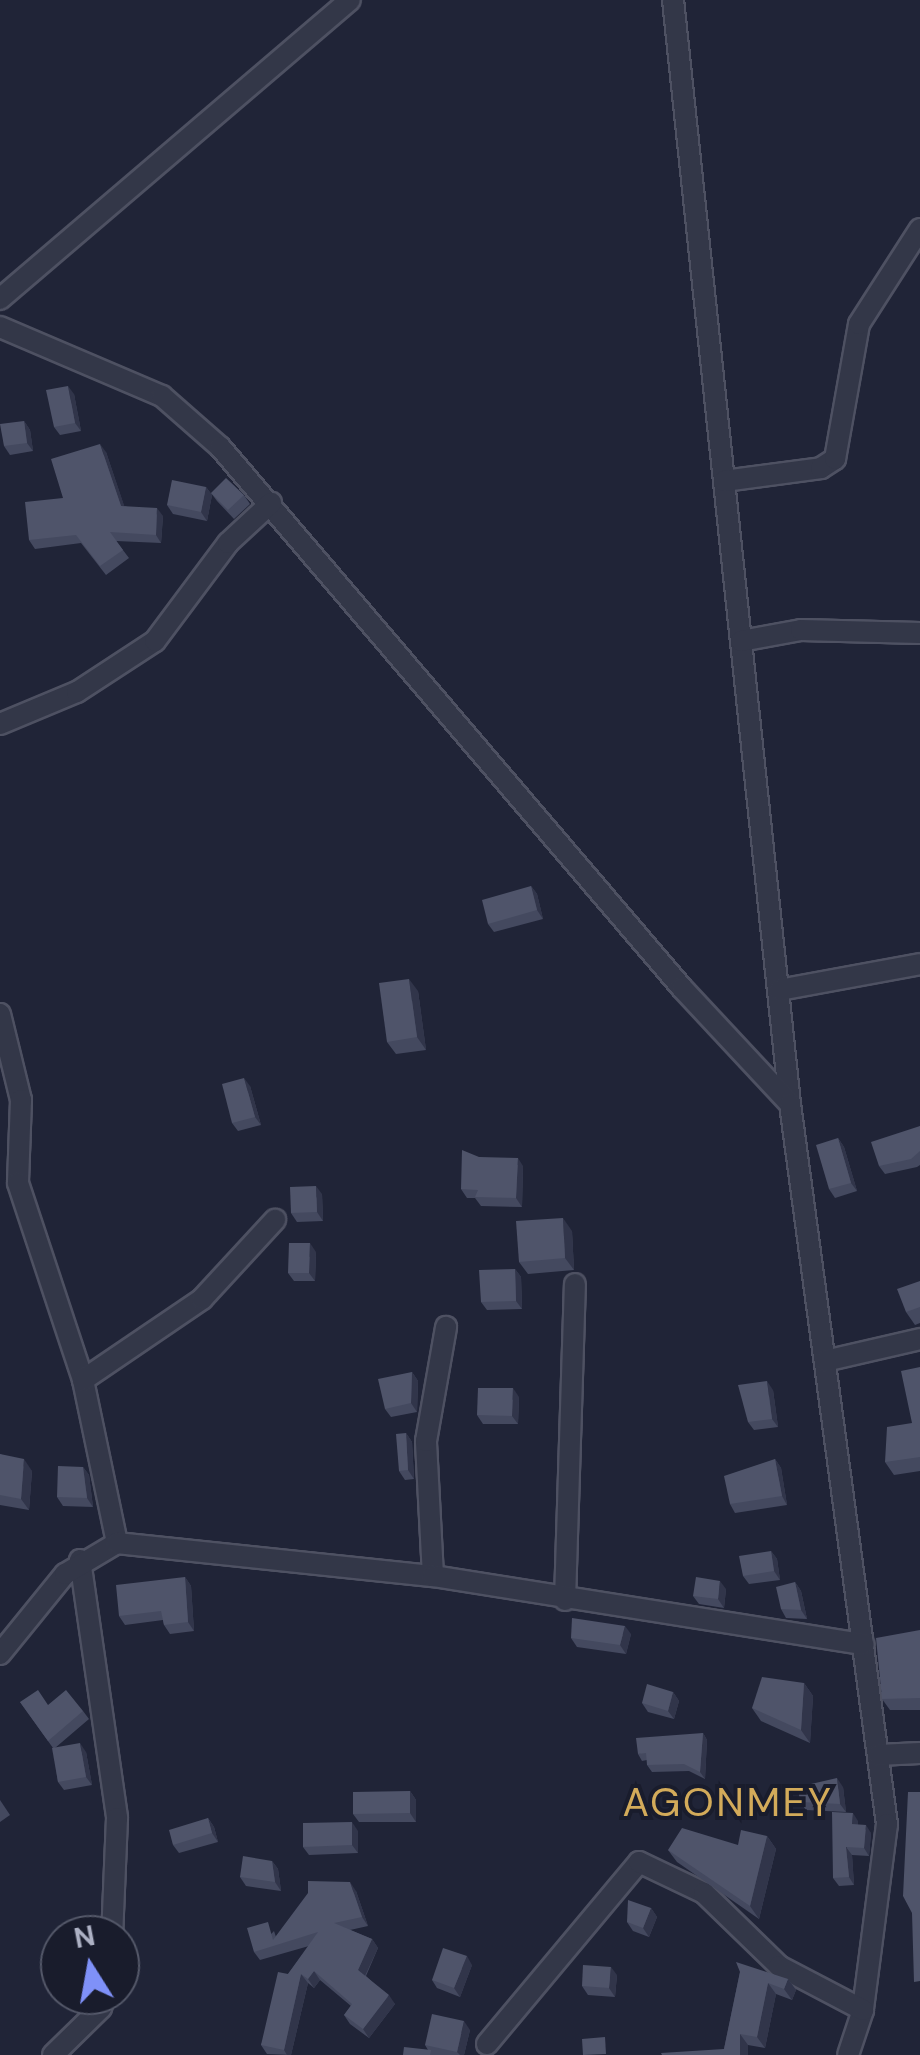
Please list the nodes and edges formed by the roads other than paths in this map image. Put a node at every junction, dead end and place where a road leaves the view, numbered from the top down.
1 (350, 0) edge
2 (673, 0) edge
3 (920, 229) edge
4 (0, 300) edge
5 (0, 326) edge
6 (724, 481) junction
7 (271, 503) junction
8 (920, 633) edge
9 (741, 641) junction
10 (0, 724) edge
11 (920, 964) edge
12 (779, 990) junction
13 (0, 1014) edge
14 (790, 1104) junction
15 (275, 1220) dead end
16 (575, 1284) dead end
17 (446, 1327) dead end
18 (920, 1339) edge
19 (825, 1361) junction
20 (83, 1380) junction
21 (117, 1543) junction
22 (80, 1560) junction
23 (433, 1576) junction
24 (565, 1600) junction
25 (864, 1644) junction
26 (0, 1654) edge
27 (920, 1754) edge
28 (878, 1755) junction
29 (113, 1915) edge
30 (863, 2010) junction
31 (94, 2015) edge
32 (487, 2044) dead end
33 (52, 2055) edge
34 (848, 2055) edge

1 - 4 street
2 - 6 street
3 - 6 street
5 - 7 street
6 - 9 street
7 - 10 street
7 - 14 street
8 - 9 street
9 - 12 street
11 - 12 street
12 - 14 street
13 - 20 street
14 - 19 street
15 - 20 street
16 - 24 street
17 - 23 street
18 - 19 street
19 - 25 street
20 - 21 street
21 - 22 street
21 - 23 street
22 - 26 street
22 - 29 street
23 - 24 street
24 - 25 street
25 - 28 street
27 - 28 street
28 - 30 street
30 - 32 street
30 - 34 street
31 - 33 street

